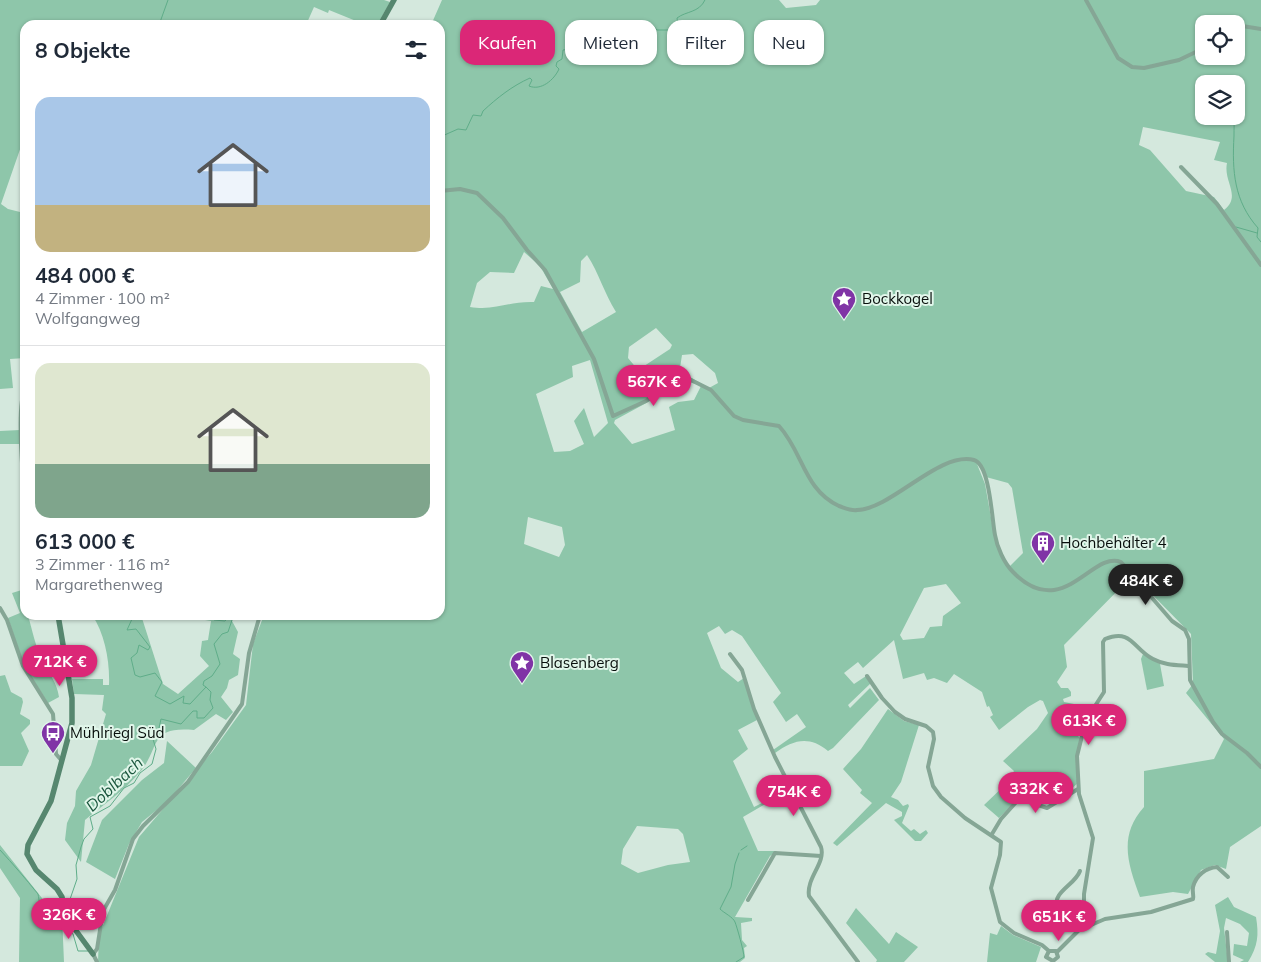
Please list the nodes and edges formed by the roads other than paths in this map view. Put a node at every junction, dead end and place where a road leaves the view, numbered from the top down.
1 (394, 0) edge
2 (1086, 0) edge
3 (383, 20) edge
4 (1245, 26) edge
5 (1261, 29) edge
6 (1195, 52) edge
7 (1181, 167) dead end
8 (445, 190) edge
9 (1261, 265) edge
10 (0, 608) edge
11 (59, 620) edge
12 (259, 620) edge
13 (730, 654) dead end
14 (1188, 666) junction
15 (867, 676) dead end
16 (62, 761) junction
17 (1261, 767) edge
18 (1078, 789) junction
19 (992, 834) junction
20 (821, 856) junction
21 (1080, 871) dead end
22 (1228, 876) dead end
23 (748, 900) dead end
24 (1080, 928) junction
25 (1227, 932) dead end
26 (1049, 951) junction
27 (93, 954) junction
28 (1057, 954) junction
29 (856, 961) edge
30 (96, 962) edge
31 (1053, 962) edge
32 (1229, 962) edge

1 - 3 street
2 - 6 street
4 - 5 street
7 - 9 street
8 - 14 street
10 - 16 street
11 - 16 street
12 - 27 street
13 - 20 street
14 - 17 street
14 - 18 street
15 - 19 street
16 - 27 street
18 - 19 street
18 - 24 street
19 - 26 street
20 - 23 street
20 - 29 street
21 - 24 street
22 - 24 street
24 - 28 street
25 - 32 street
26 - 28 street
26 - 31 street
27 - 30 street
28 - 31 street

